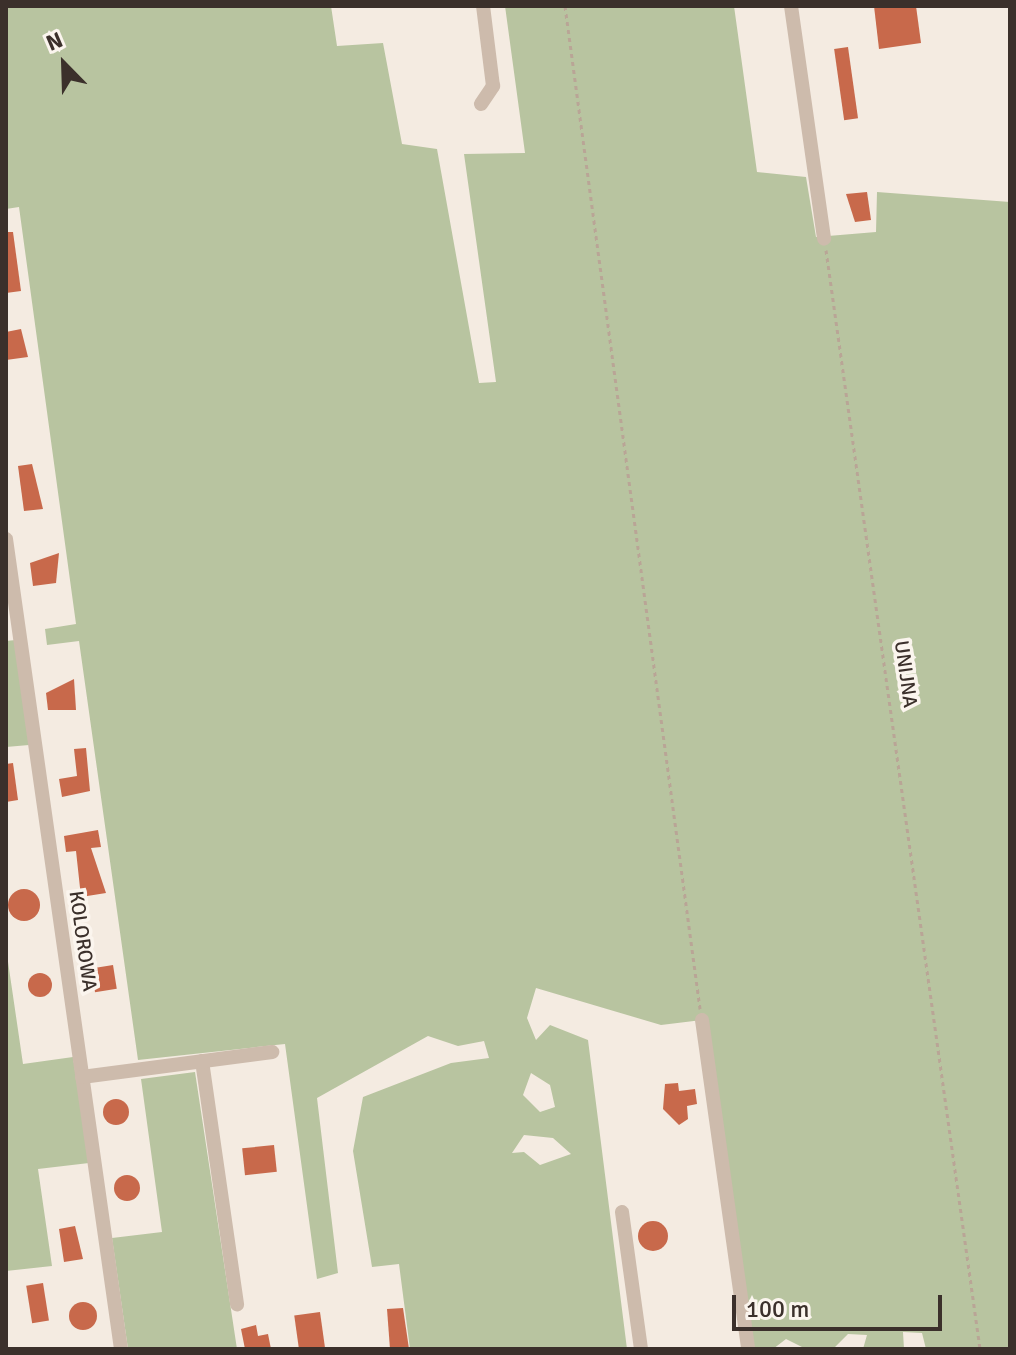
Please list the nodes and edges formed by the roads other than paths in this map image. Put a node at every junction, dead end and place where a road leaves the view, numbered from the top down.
1 (483, 6) edge
2 (791, 6) edge
3 (481, 104) dead end
4 (824, 239) road end
5 (6, 539) edge
6 (12, 631) edge
7 (702, 1020) road end
8 (272, 1052) dead end
9 (202, 1061) junction
10 (82, 1077) junction
11 (622, 1212) dead end
12 (237, 1305) dead end
13 (121, 1349) edge
14 (641, 1349) edge
15 (748, 1349) edge

1 - 3 street
2 - 4 street
5 - 6 street, KOLOROWA
6 - 10 street, KOLOROWA
7 - 15 street
8 - 9 street
9 - 10 street
9 - 12 street
10 - 13 street, KOLOROWA
11 - 14 street

